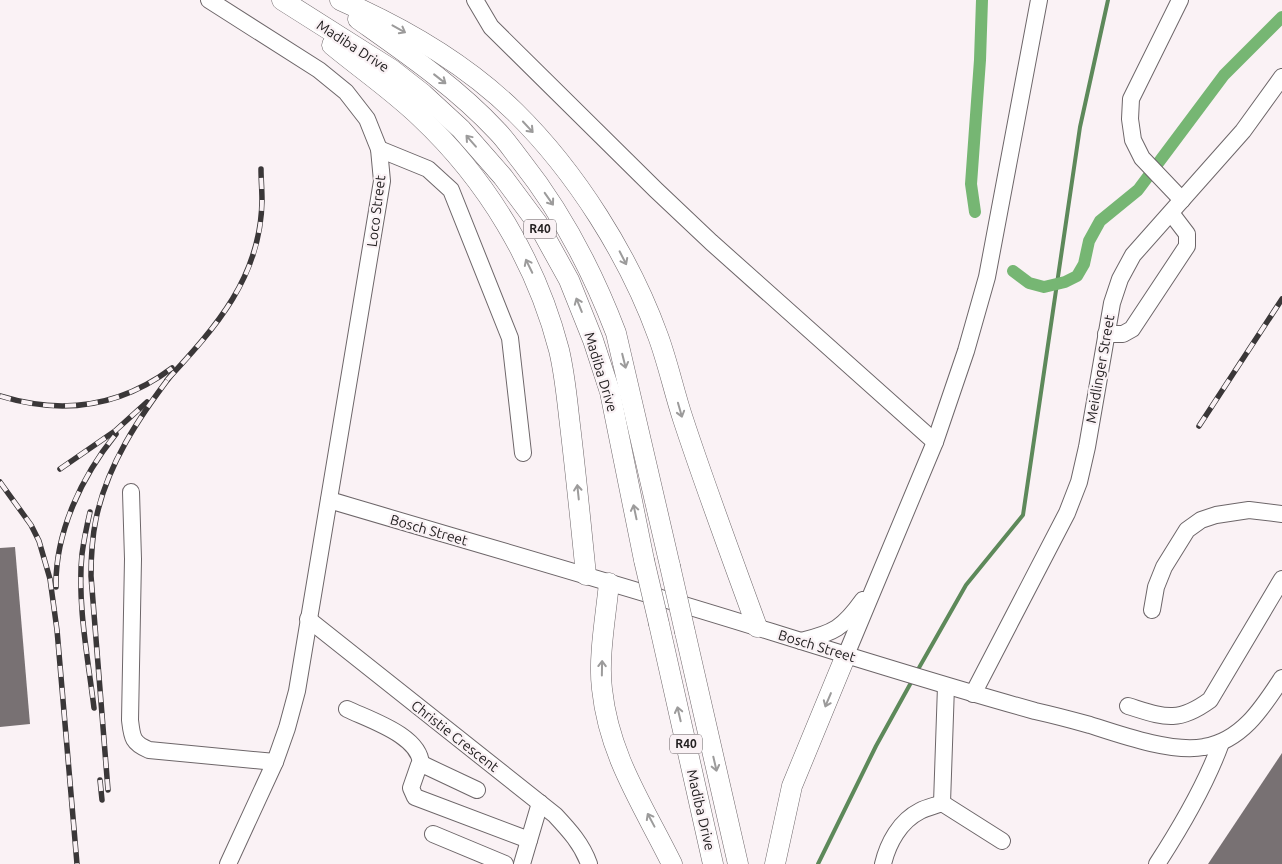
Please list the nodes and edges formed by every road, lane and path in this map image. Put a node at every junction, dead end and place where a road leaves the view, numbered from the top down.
1 (210, 0) edge
2 (329, 0) edge
3 (340, 0) edge
4 (475, 0) edge
5 (1039, 0) edge
6 (1180, 0) edge
7 (285, 2) edge
8 (1282, 77) edge
9 (379, 149) junction
10 (1182, 200) junction
11 (1170, 213) junction
12 (1106, 334) junction
13 (935, 442) junction
14 (522, 454) dead end
15 (131, 492) dead end
16 (329, 500) junction
17 (1282, 514) edge
18 (586, 575) junction
19 (1282, 579) edge
20 (878, 580) junction
21 (609, 583) junction
22 (1152, 610) dead end
23 (308, 619) junction
24 (757, 627) junction
25 (800, 641) junction
26 (846, 655) junction
27 (1282, 678) edge
28 (941, 685) junction
29 (974, 694) junction
30 (1128, 706) dead end
31 (347, 709) dead end
32 (1221, 743) junction
33 (275, 762) junction
34 (421, 765) junction
35 (477, 790) dead end
36 (540, 803) junction
37 (942, 803) junction
38 (433, 834) dead end
39 (529, 840) junction
40 (1002, 841) dead end
41 (228, 864) edge
42 (505, 864) edge
43 (522, 864) edge
44 (589, 864) edge
45 (672, 864) edge
46 (713, 864) edge
47 (738, 864) edge
48 (775, 864) edge
49 (883, 864) edge
50 (1157, 864) edge

1 - 9 street, Loco Street
2 -> 47 main road, Madiba Drive / R40, bridge
3 -> 24 main road
4 - 13 street
5 - 13 street
6 - 10 street
18 -> 7 main road
46 -> 7 main road, Madiba Drive / R40, bridge
8 - 10 street, Meidlinger Street
9 - 14 street
9 - 16 street, Loco Street
10 - 11 street, Meidlinger Street
11 - 12 street, Meidlinger Street
11 - 12 street
12 - 29 street, Meidlinger Street
13 - 20 street
15 - 33 street
16 - 18 street, Bosch Street
16 - 23 street, Loco Street
17 - 22 street
18 - 21 street, Bosch Street
19 - 30 street
20 - 25 street
20 - 26 street
21 - 24 street, Bosch Street
45 -> 21 main road
23 - 33 street, Loco Street
23 - 36 street, Christie Crescent
24 - 25 street, Bosch Street
25 - 26 street, Bosch Street
26 - 28 street, Bosch Street
26 -> 48 main road
27 - 32 street, Bosch Street
28 - 29 street, Bosch Street
28 - 37 street
29 - 32 street, Bosch Street
31 - 34 street
32 - 50 street
33 - 41 street, Loco Street
34 - 35 street
34 - 39 street
36 - 39 street
36 - 44 street, Christie Crescent
37 - 40 street
37 - 49 street
38 - 42 street
39 - 43 street

